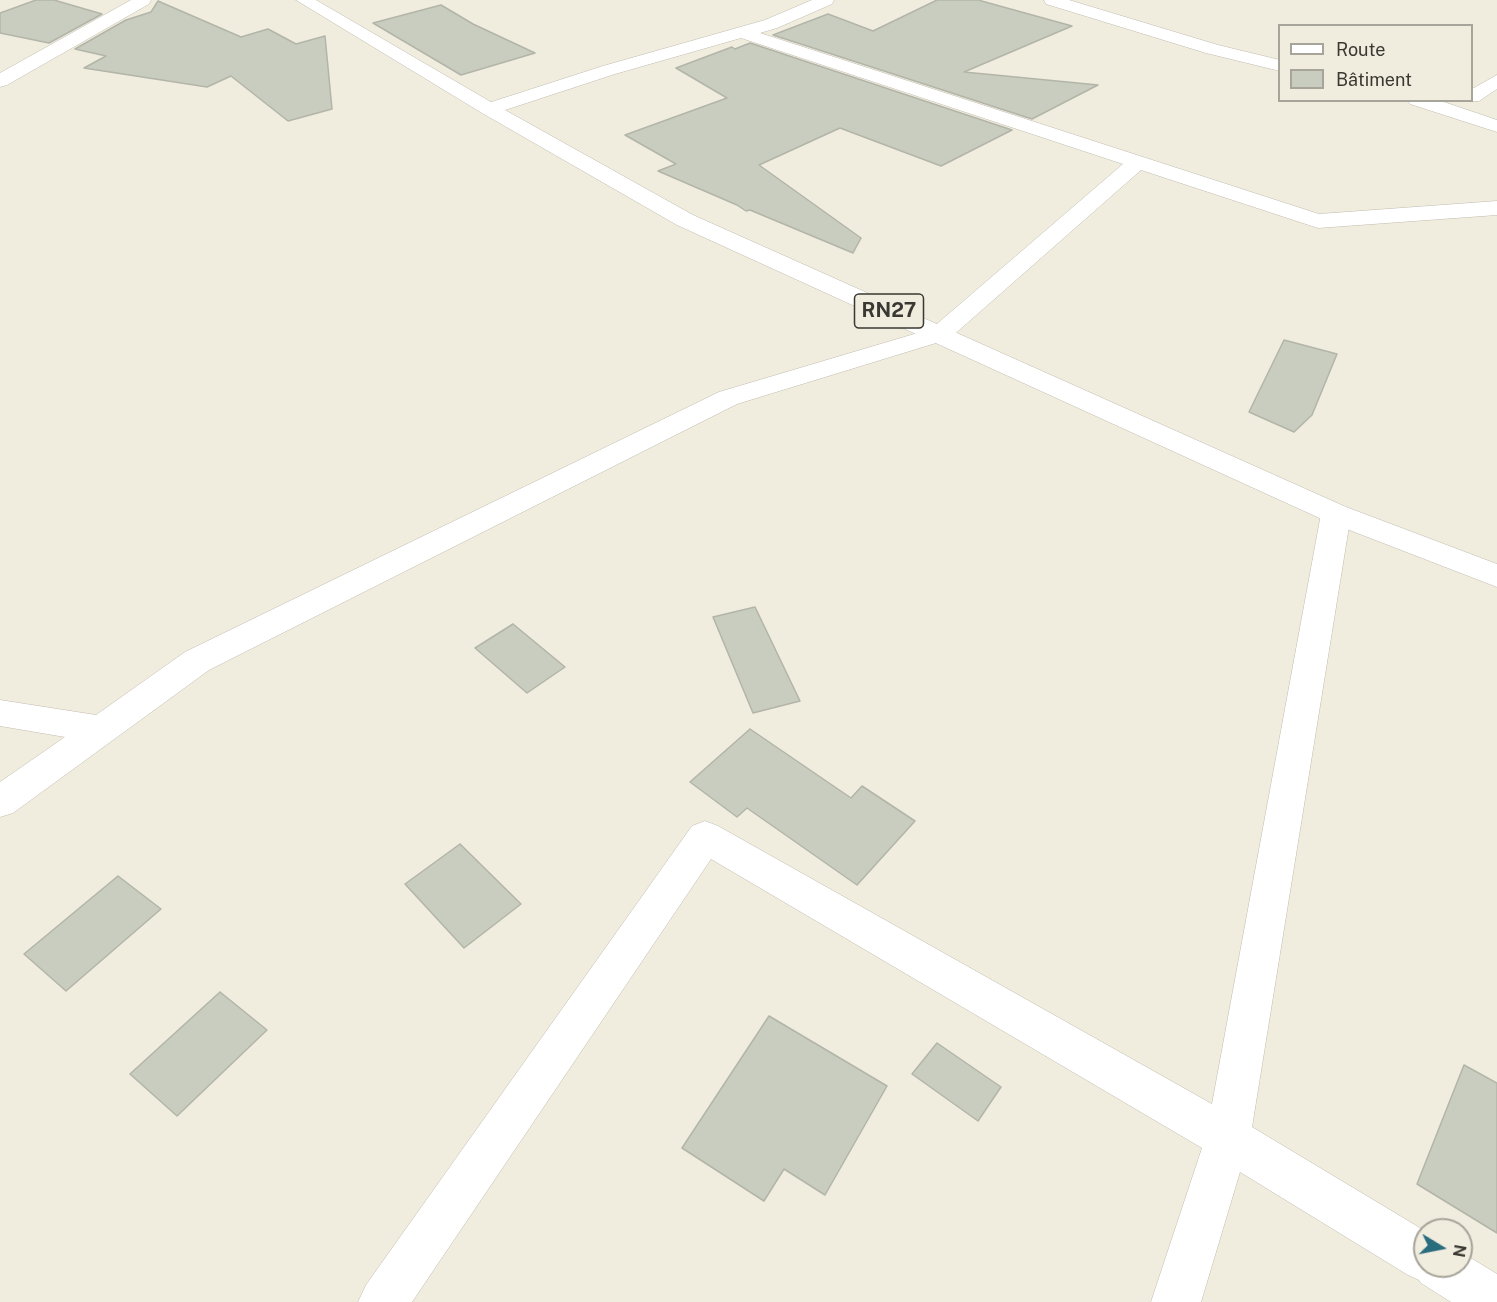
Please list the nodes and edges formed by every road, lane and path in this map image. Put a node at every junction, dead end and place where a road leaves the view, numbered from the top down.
1 (143, 0) edge
2 (304, 0) edge
3 (826, 0) edge
4 (1052, 0) edge
5 (1131, 4) dead end
6 (1107, 17) junction
7 (741, 32) junction
8 (1278, 66) edge
9 (0, 81) edge
10 (1497, 81) edge
11 (1473, 96) edge
12 (1431, 102) edge
13 (1458, 106) edge
14 (489, 109) junction
15 (1497, 126) edge
16 (1138, 162) junction
17 (1497, 208) edge
18 (940, 334) junction
19 (1336, 514) junction
20 (1497, 576) edge
21 (0, 713) edge
22 (102, 729) junction
23 (0, 802) edge
24 (1228, 1138) junction
25 (1413, 1251) edge
26 (1458, 1278) edge
27 (383, 1302) edge
28 (1176, 1302) edge
29 (1497, 1302) edge

1 - 9 street
2 - 14 street, RN27
3 - 7 street
4 - 6 street
5 - 6 street
6 - 8 street
7 - 14 street
7 - 16 street
10 - 11 street
12 - 13 street
13 - 15 street
14 - 18 street, RN27
16 - 17 street
16 - 18 street
18 - 19 street, RN27
18 - 22 street
19 - 20 street, RN27
19 - 24 street
21 - 22 street
22 - 23 street
24 - 25 street
24 - 27 street
24 - 28 street
26 - 29 street

